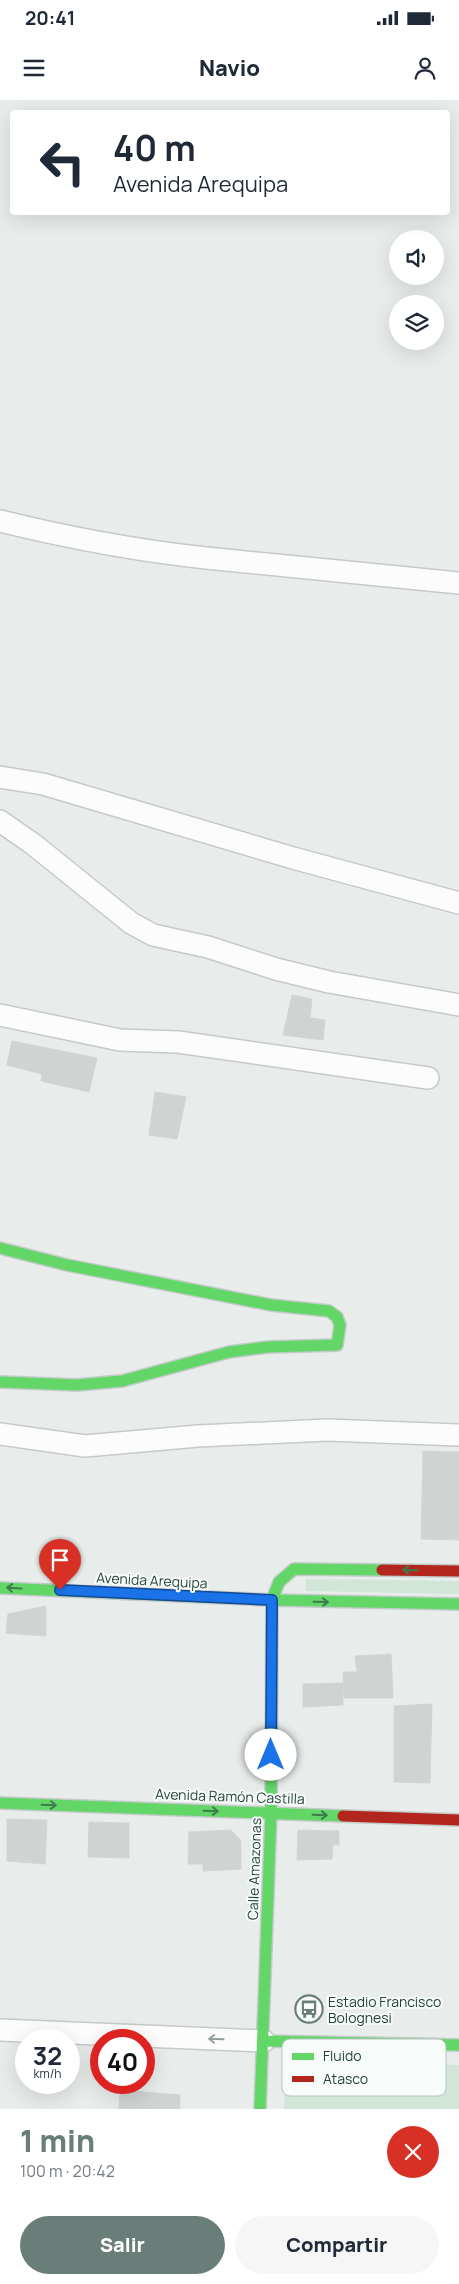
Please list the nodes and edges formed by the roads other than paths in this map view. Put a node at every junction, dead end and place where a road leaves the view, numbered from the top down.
1 (0, 522) edge
2 (459, 583) edge
3 (0, 777) edge
4 (0, 821) edge
5 (459, 903) edge
6 (459, 1004) edge
7 (0, 1015) edge
8 (428, 1078) dead end
9 (0, 1248) edge
10 (0, 1382) edge
11 (0, 1434) edge
12 (459, 1435) edge
13 (459, 1571) edge
14 (0, 1588) edge
15 (272, 1600) junction
16 (459, 1604) edge
17 (0, 1803) edge
18 (271, 1813) junction
19 (459, 1820) edge
20 (0, 2030) edge
21 (264, 2041) junction
22 (282, 2041) edge
23 (446, 2045) edge
24 (459, 2045) edge
25 (260, 2109) edge

1 - 2 street
3 - 5 street
4 - 6 street
7 - 8 street
9 - 10 street
11 - 12 street
13 -> 15 street
15 -> 14 street, Avenida Arequipa
15 -> 16 street, Avenida Arequipa
15 - 18 street, Calle Amazonas
17 -> 18 street, Avenida Ramón Castilla
18 -> 19 street, Avenida Ramón Castilla
18 - 21 street, Calle Amazonas
21 -> 20 street
21 - 22 street
21 - 25 street, Calle Amazonas
23 - 24 street

